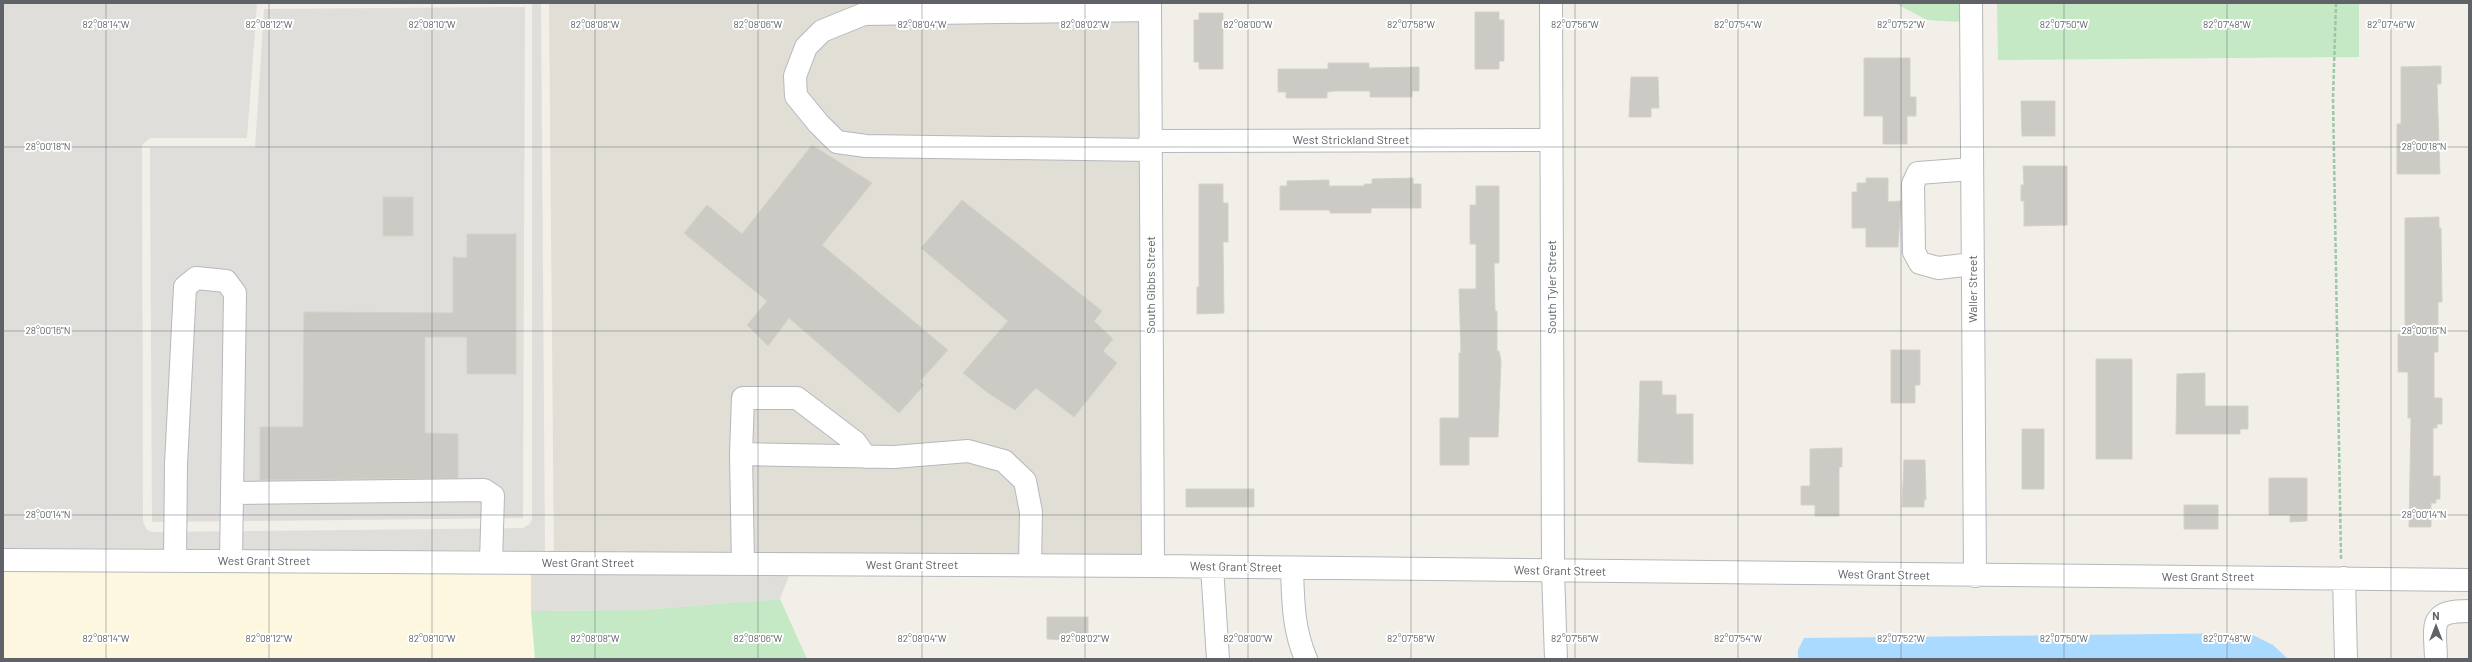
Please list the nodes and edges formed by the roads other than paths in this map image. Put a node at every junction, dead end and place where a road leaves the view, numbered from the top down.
1 (1551, 3) edge
2 (1971, 3) edge
3 (1150, 6) edge
4 (1551, 140) junction
5 (1150, 145) junction
6 (1972, 169) junction
7 (1973, 264) junction
8 (741, 454) junction
9 (866, 457) junction
10 (233, 493) junction
11 (3, 560) edge
12 (175, 561) junction
13 (231, 561) junction
14 (491, 562) junction
15 (744, 564) junction
16 (1030, 565) junction
17 (1153, 566) junction
18 (1212, 567) junction
19 (1292, 568) junction
20 (2342, 570) junction
21 (1553, 571) junction
22 (1975, 576) junction
23 (2469, 580) edge
24 (2469, 611) edge
25 (1218, 659) edge
26 (1306, 659) edge
27 (1556, 659) edge
28 (2346, 659) edge
29 (2436, 659) edge

1 - 4 street, South Tyler Street
2 - 6 street, Waller Street
3 - 5 street, South Gibbs Street
3 - 5 street, West Strickland Street
4 - 5 street, West Strickland Street
4 - 21 street, South Tyler Street
5 - 17 street, South Gibbs Street
6 - 7 street, Waller Street
6 - 7 street
7 - 22 street, Waller Street
8 - 9 street
8 - 9 street
8 - 15 street
9 - 16 street
10 - 12 street
10 - 13 street
10 - 14 street
11 - 12 street, West Grant Street
12 - 13 street, West Grant Street
13 - 14 street, West Grant Street
14 - 15 street, West Grant Street
15 - 16 street, West Grant Street
16 - 17 street, West Grant Street
17 - 18 street, West Grant Street
18 - 19 street, West Grant Street
18 - 25 street
19 - 21 street, West Grant Street
19 - 26 street
20 - 22 street, West Grant Street
20 - 23 street, West Grant Street
20 - 28 street
21 - 22 street, West Grant Street
21 - 27 street, South Tyler Street
24 - 29 street

